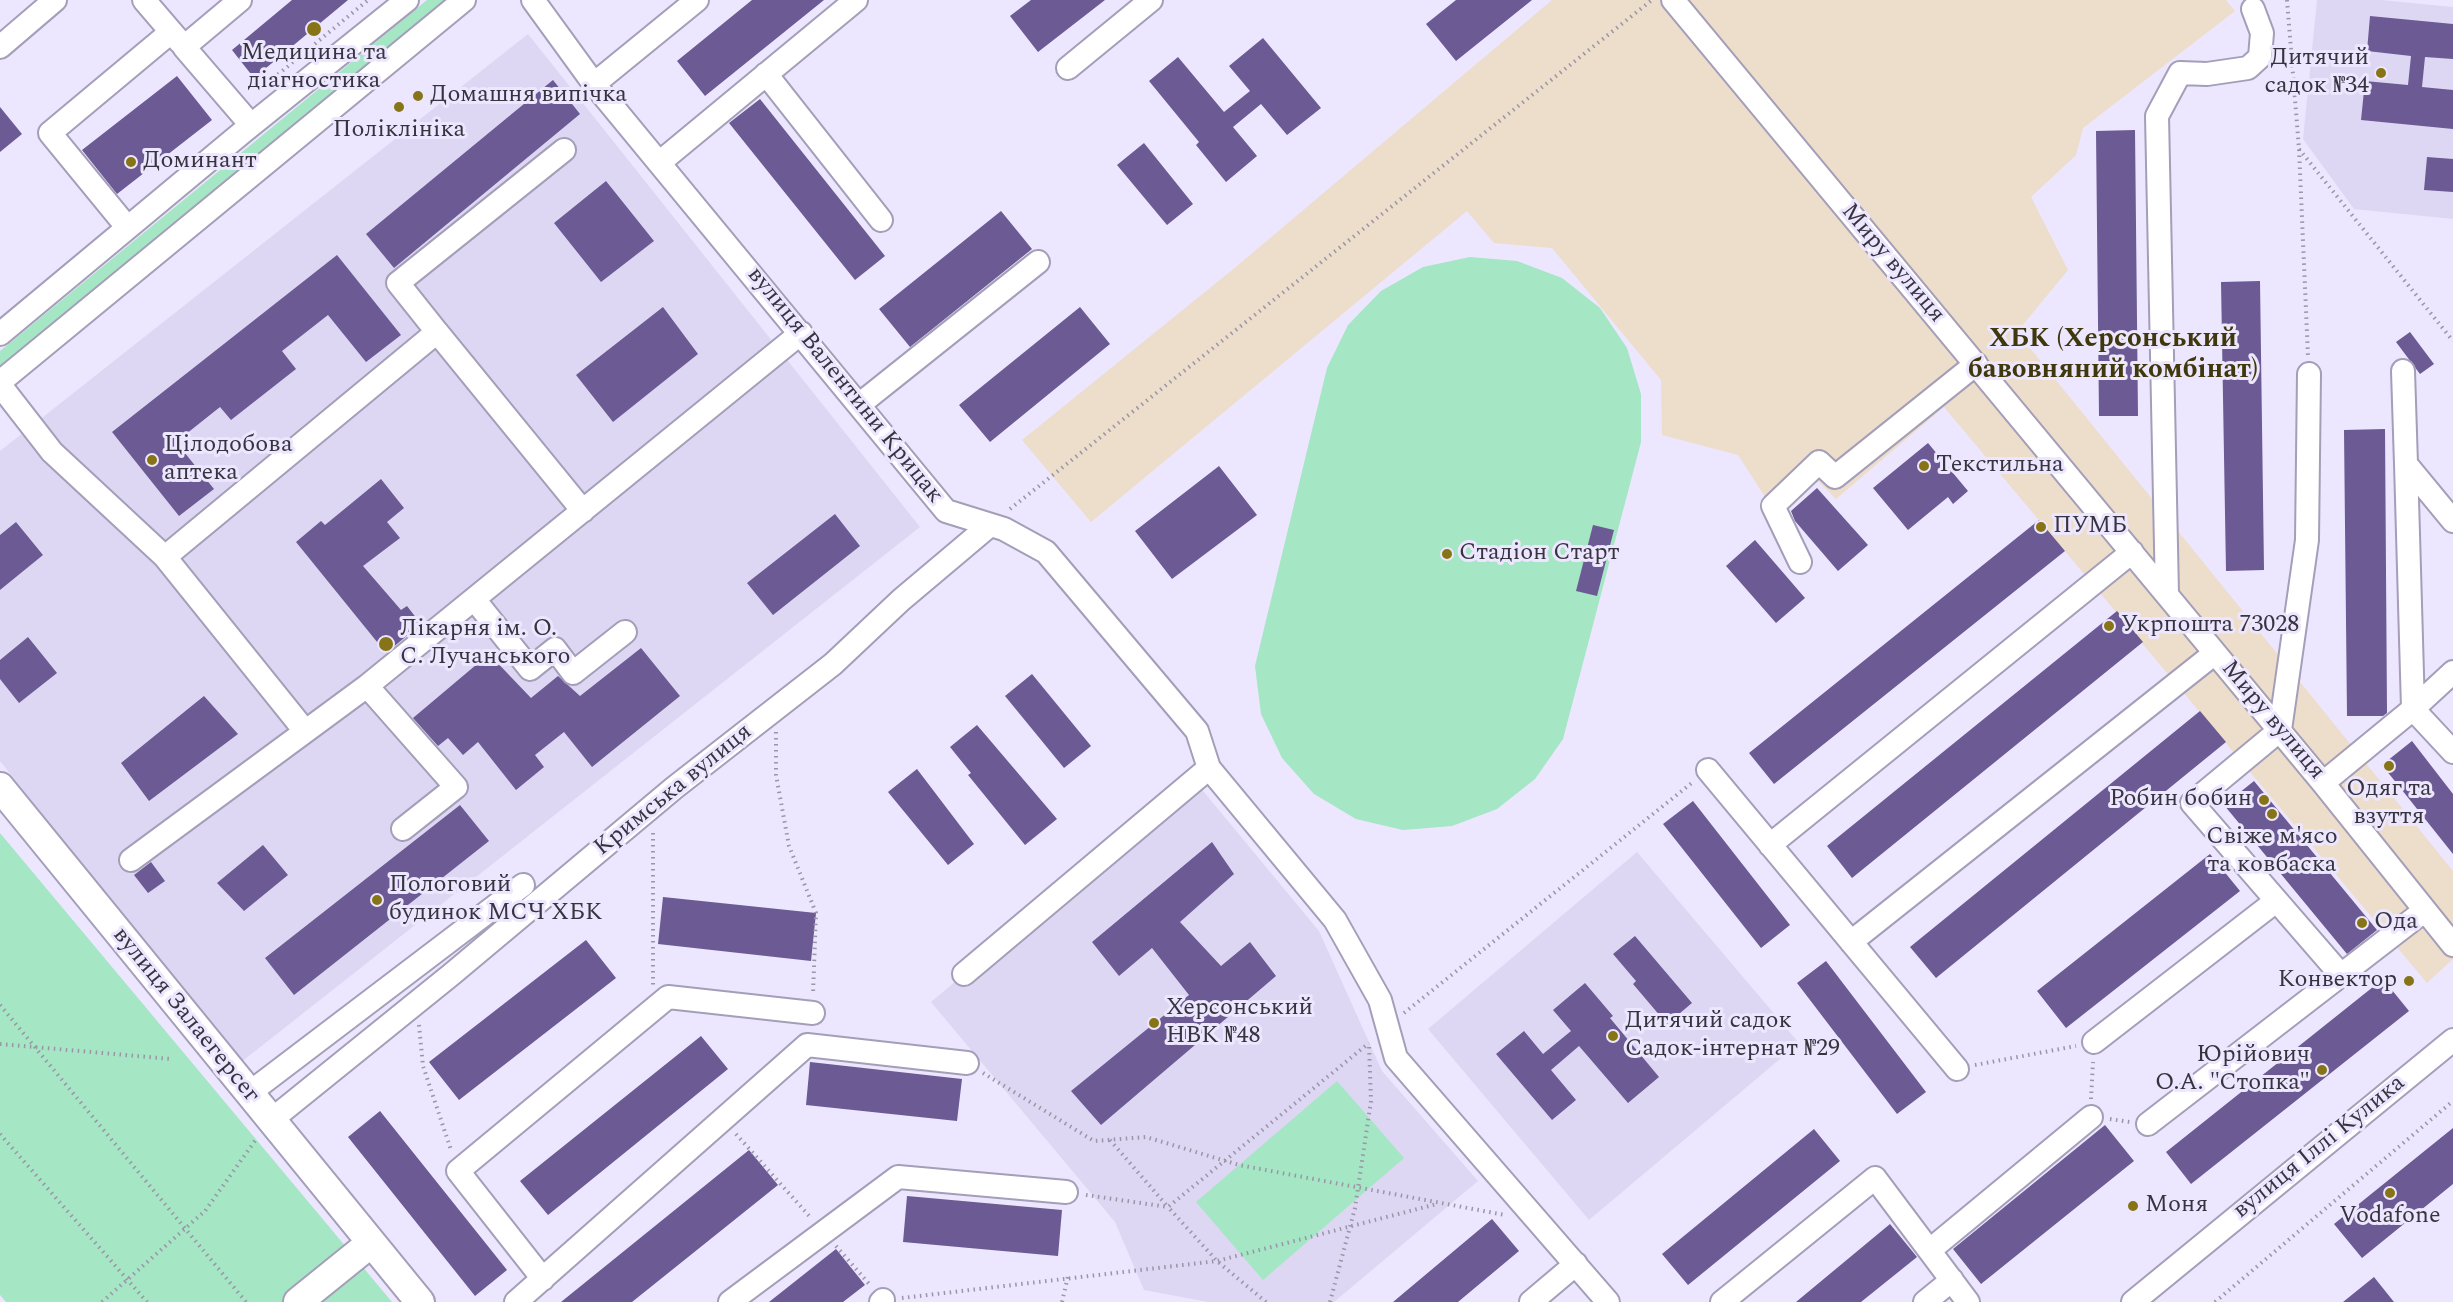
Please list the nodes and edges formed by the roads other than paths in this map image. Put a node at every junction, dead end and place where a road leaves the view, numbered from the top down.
1 (55, 0) edge
2 (144, 0) edge
3 (240, 0) edge
4 (407, 0) edge
5 (464, 0) edge
6 (533, 0) edge
7 (697, 0) edge
8 (856, 0) edge
9 (1151, 0) edge
10 (1673, 0) edge
11 (2253, 9) dead end
12 (178, 40) junction
13 (0, 47) edge
14 (1068, 68) dead end
15 (766, 74) junction
16 (594, 84) junction
17 (251, 125) junction
18 (564, 150) dead end
19 (659, 163) junction
20 (881, 220) dead end
21 (127, 227) junction
22 (1038, 262) dead end
23 (437, 332) junction
24 (801, 333) junction
25 (0, 334) edge
26 (1976, 364) junction
27 (2403, 371) dead end
28 (2309, 374) road end
29 (0, 384) edge
30 (860, 404) junction
31 (2406, 464) junction
32 (583, 511) junction
33 (2453, 521) edge
34 (990, 525) junction
35 (2132, 552) junction
36 (165, 557) junction
37 (1800, 562) dead end
38 (2167, 594) junction
39 (474, 599) junction
40 (625, 632) dead end
41 (2215, 653) junction
42 (2453, 672) edge
43 (367, 686) junction
44 (2413, 709) junction
45 (305, 730) junction
46 (2280, 730) junction
47 (2453, 752) edge
48 (1209, 768) junction
49 (1708, 770) road end
50 (2324, 783) junction
51 (0, 787) edge
52 (403, 829) dead end
53 (1770, 844) junction
54 (131, 861) dead end
55 (523, 885) dead end
56 (2277, 901) junction
57 (2424, 911) junction
58 (1851, 942) junction
59 (2453, 945) edge
60 (964, 974) dead end
61 (2341, 975) junction
62 (813, 1013) road end
63 (2453, 1040) edge
64 (2094, 1042) road end
65 (967, 1063) road end
66 (1957, 1069) road end
67 (248, 1094) junction
68 (2091, 1117) road end
69 (270, 1121) junction
70 (2148, 1124) road end
71 (1066, 1192) road end
72 (371, 1243) junction
73 (1930, 1250) junction
74 (1576, 1264) junction
75 (543, 1279) junction
76 (1952, 1280) junction
77 (298, 1302) edge
78 (420, 1302) edge
79 (516, 1302) edge
80 (730, 1302) edge
81 (1531, 1302) edge
82 (1608, 1302) edge
83 (1722, 1302) edge
84 (1925, 1302) edge
85 (1968, 1302) edge
86 (2133, 1302) edge

1 - 13 street
2 - 12 street
3 - 12 street
4 - 17 street
5 - 29 street
6 - 16 street, вулиця Валентини Крицак
7 - 16 street
8 - 15 street
9 - 14 street
10 - 26 street, Миру вулиця
11 - 38 street
12 - 17 street
12 - 21 street
15 - 19 street
15 - 20 street
16 - 19 street, вулиця Валентини Крицак
17 - 21 street
18 - 23 street
19 - 24 street, вулиця Валентини Крицак
21 - 25 street
22 - 30 street
23 - 32 street
23 - 36 street
24 - 30 street, вулиця Валентини Крицак
24 - 32 street
26 - 35 street, Миру вулиця
26 - 37 street
27 - 31 street
28 - 46 street
29 - 36 street
30 - 34 street, вулиця Валентини Крицак
31 - 33 street
31 - 44 street
32 - 39 street
34 - 48 street, вулиця Валентини Крицак
34 - 69 street, Кримська вулиця
35 - 38 street, Миру вулиця
35 - 53 street
36 - 45 street
38 - 41 street, Миру вулиця
39 - 40 street
39 - 43 street
41 - 46 street, Миру вулиця
41 - 58 street
42 - 44 street
43 - 45 street
43 - 52 street
44 - 47 street
44 - 50 street
45 - 54 street
46 - 50 street, Миру вулиця
46 - 56 street
48 - 60 street
48 - 74 street, вулиця Валентини Крицак
49 - 53 street
50 - 57 street, Миру вулиця
51 - 67 main road, вулиця Залаегерсег
53 - 58 street
55 - 67 street
56 - 61 street
56 - 64 street
57 - 59 street, Миру вулиця
57 - 61 street
58 - 66 street
61 - 70 street
62 - 75 street
63 - 86 street, вулиця Іллі Кулика
65 - 75 street
67 - 69 main road, вулиця Залаегерсег
68 - 73 street
69 - 72 main road, вулиця Залаегерсег
71 - 80 street
72 - 77 main road
72 - 78 main road, вулиця Залаегерсег
73 - 76 street
73 - 83 street
74 - 81 street
74 - 82 street, вулиця Валентини Крицак
75 - 79 street
76 - 84 street
76 - 85 street

